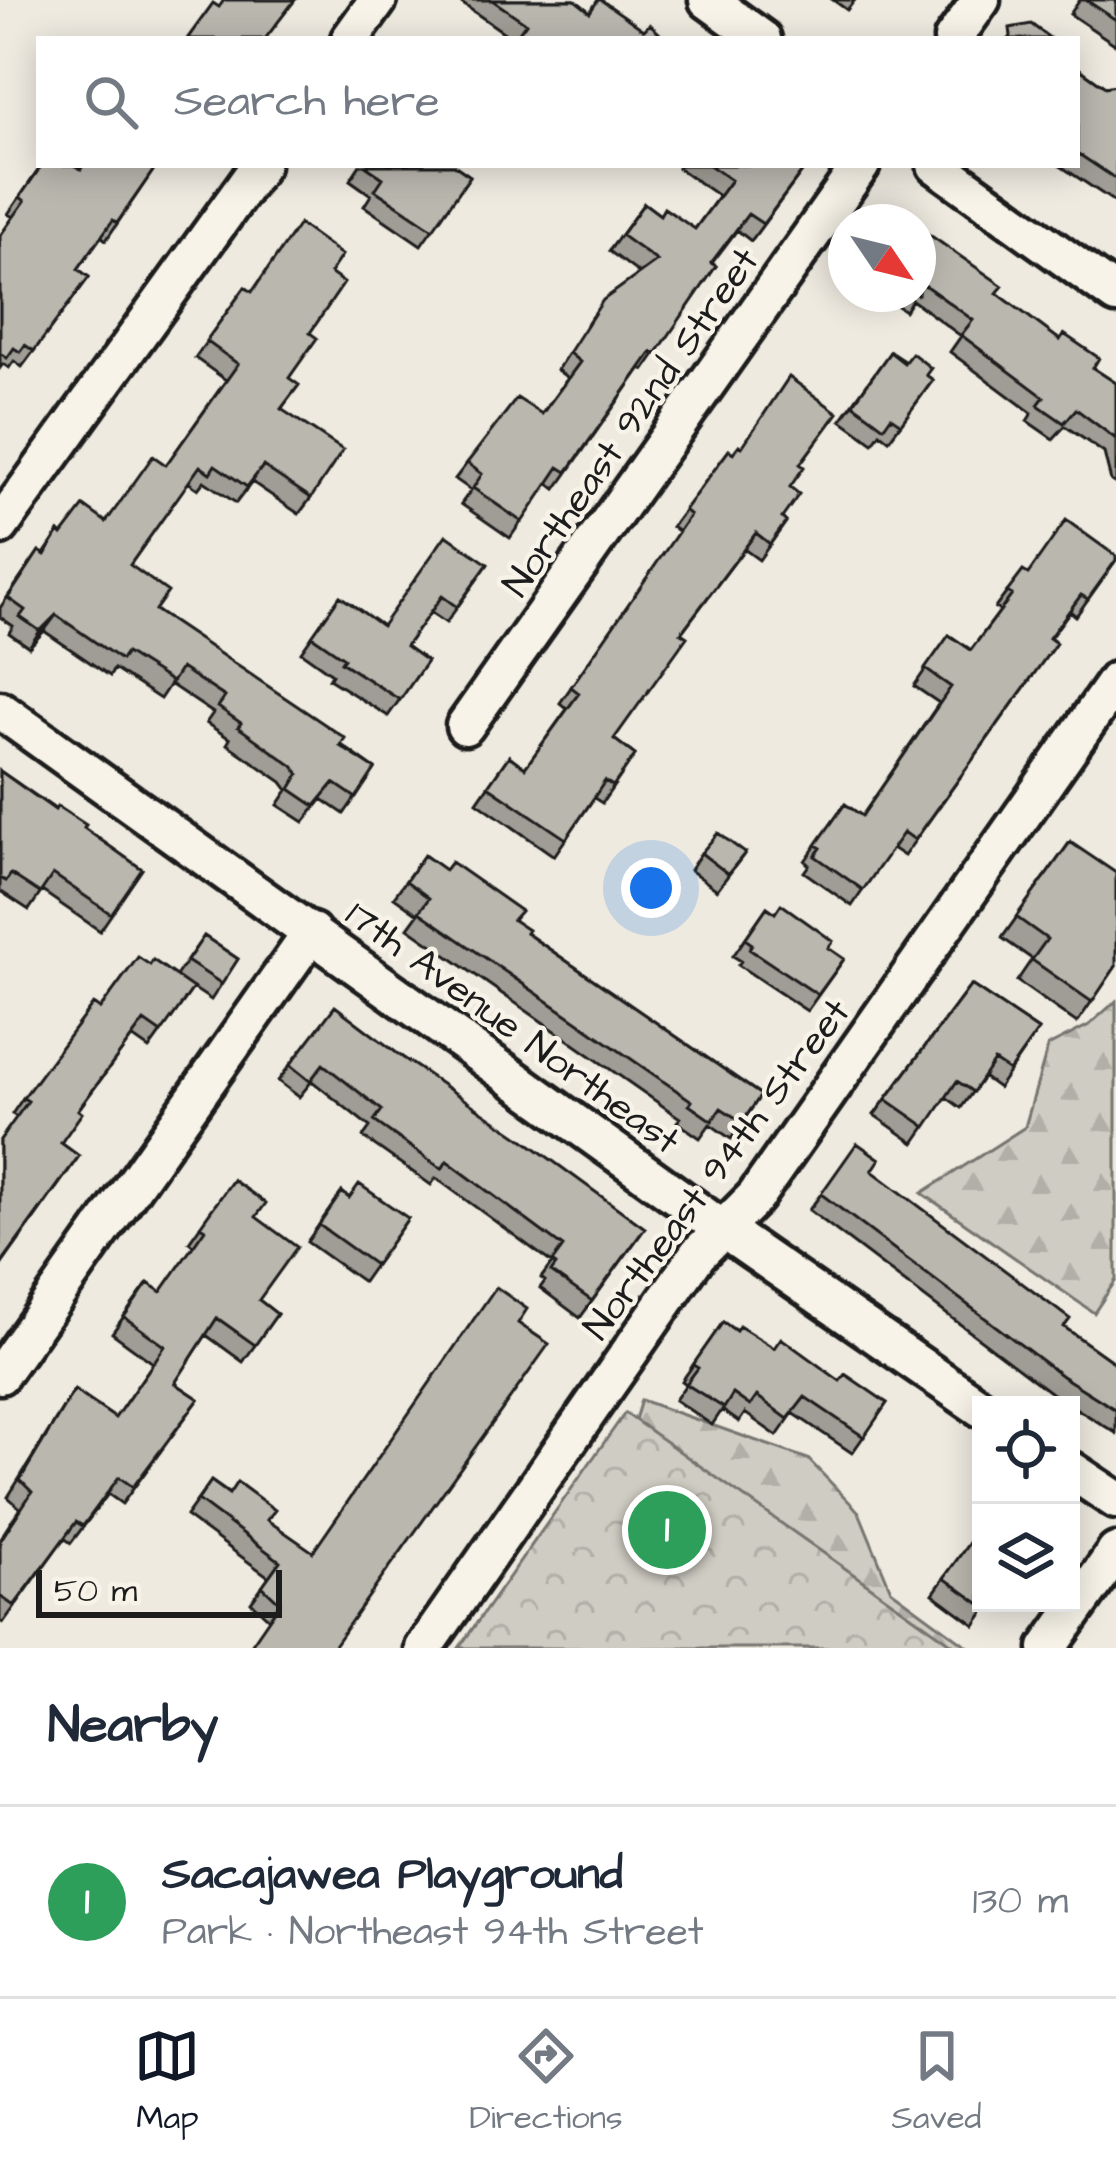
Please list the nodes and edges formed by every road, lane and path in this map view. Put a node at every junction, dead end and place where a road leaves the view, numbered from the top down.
1 (378, 0) edge
2 (708, 0) edge
3 (981, 0) edge
4 (352, 36) edge
5 (758, 36) edge
6 (954, 36) edge
7 (258, 168) edge
8 (859, 168) edge
9 (940, 168) edge
10 (1116, 295) edge
11 (0, 526) edge
12 (1116, 681) edge
13 (0, 710) edge
14 (465, 727) dead end
15 (312, 932) junction
16 (724, 1230) junction
17 (0, 1375) edge
18 (972, 1402) edge
19 (1080, 1477) edge
20 (1116, 1501) edge
21 (1116, 1552) edge
22 (424, 1648) edge
23 (1048, 1648) edge

1 - 4 street
2 - 5 street
3 - 6 street
7 - 11 street
8 - 14 street, Northeast 92nd Street
9 - 10 street
12 - 16 street, Northeast 94th Street
13 - 15 street, 17th Avenue Northeast
15 - 16 street, 17th Avenue Northeast
15 - 17 street
16 - 18 street, 17th Avenue Northeast
16 - 22 street, Northeast 94th Street
19 - 20 street
21 - 23 street

